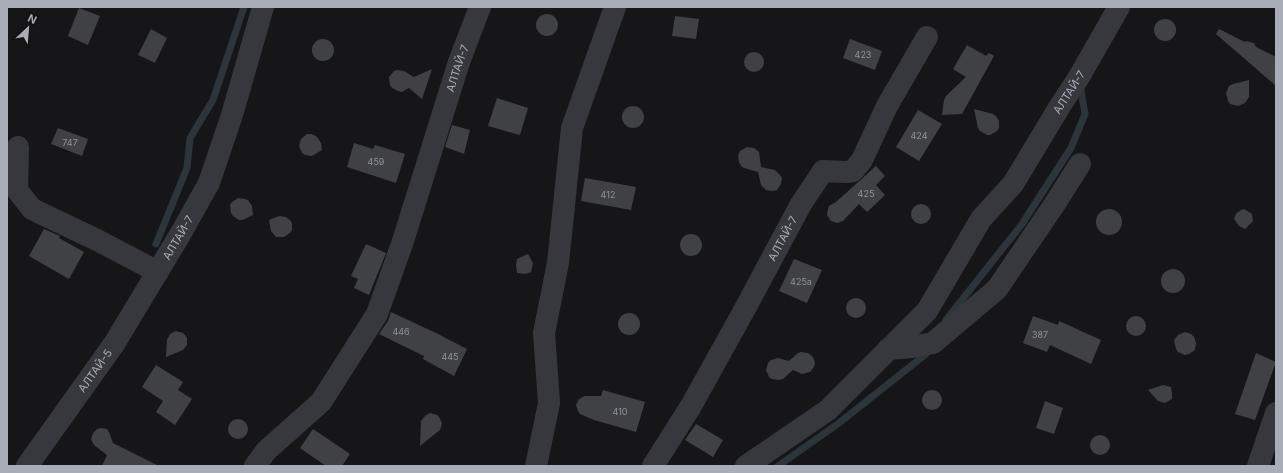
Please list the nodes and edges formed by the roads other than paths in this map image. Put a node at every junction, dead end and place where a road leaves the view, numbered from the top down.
1 (263, 7) edge
2 (480, 7) edge
3 (615, 7) edge
4 (1119, 7) edge
5 (927, 37) dead end
6 (18, 147) dead end
7 (1080, 164) dead end
8 (158, 272) junction
9 (888, 349) junction
10 (1276, 412) edge
11 (28, 466) edge
12 (255, 466) edge
13 (536, 466) edge
14 (653, 466) edge
15 (746, 466) edge
16 (1258, 466) edge

1 - 8 street, АЛТАЙ-7
2 - 12 street, АЛТАЙ-7
3 - 13 street
4 - 9 street, АЛТАЙ-7
5 - 14 street, АЛТАЙ-7
6 - 8 street, АЛТАЙ-7
7 - 9 street
8 - 11 street, АЛТАЙ-5
9 - 15 street, АЛТАЙ-7
10 - 16 street

